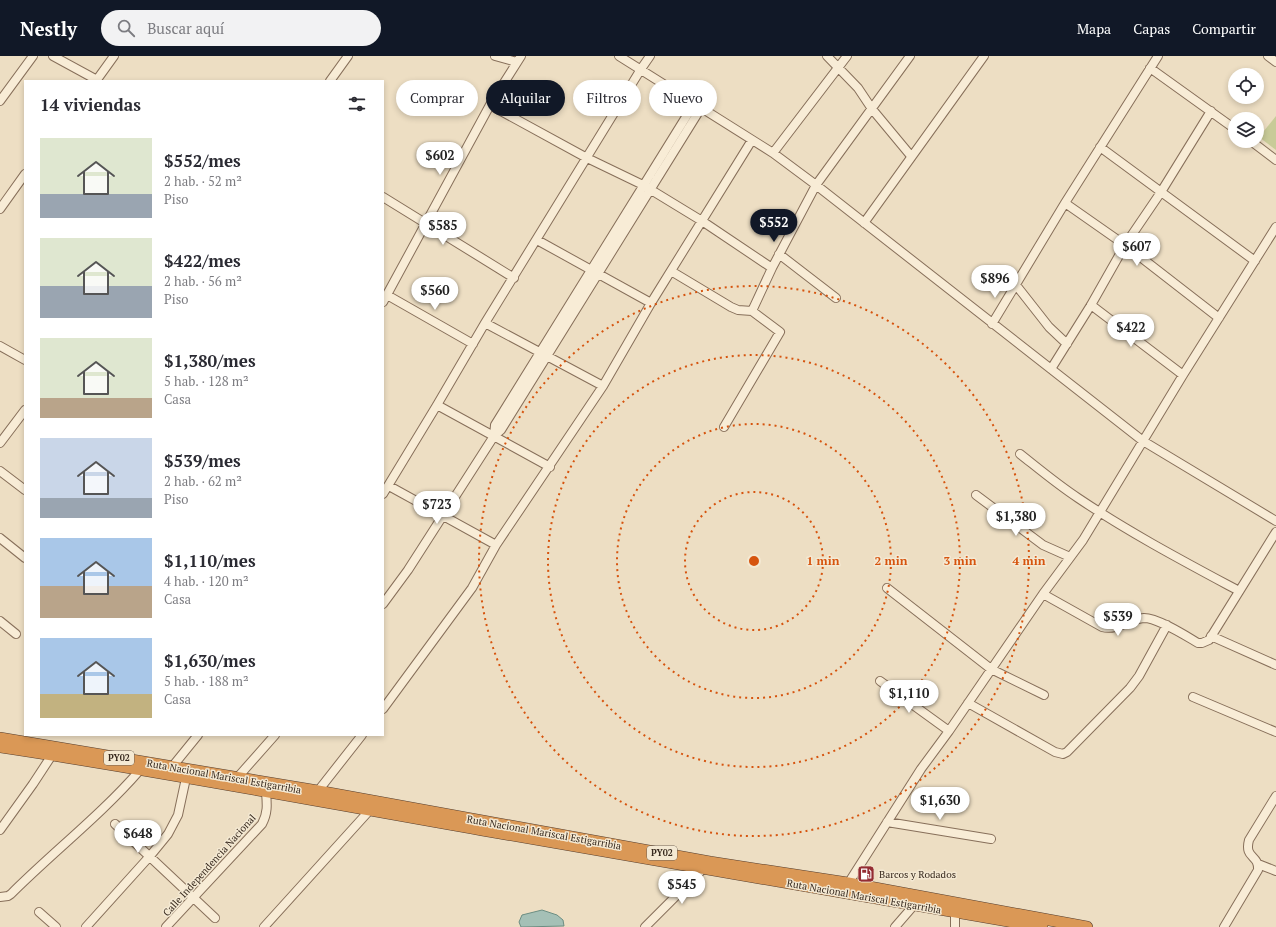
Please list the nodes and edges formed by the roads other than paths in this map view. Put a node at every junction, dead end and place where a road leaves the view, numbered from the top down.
1 (33, 56) edge
2 (53, 56) edge
3 (114, 56) edge
4 (348, 56) edge
5 (495, 56) edge
6 (620, 56) edge
7 (650, 56) edge
8 (827, 56) edge
9 (847, 56) edge
10 (910, 56) edge
11 (984, 56) edge
12 (1158, 56) edge
13 (1268, 56) edge
14 (519, 59) edge
15 (1276, 62) edge
16 (838, 68) junction
17 (1150, 68) junction
18 (641, 69) junction
19 (97, 80) edge
20 (331, 80) edge
21 (506, 80) edge
22 (658, 80) edge
23 (0, 101) edge
24 (872, 109) junction
25 (1211, 111) junction
26 (486, 112) edge
27 (510, 116) edge
28 (691, 116) edge
29 (713, 116) edge
30 (1228, 124) edge
31 (752, 140) junction
32 (1100, 147) junction
33 (1260, 148) edge
34 (773, 153) junction
35 (911, 156) junction
36 (587, 158) junction
37 (1276, 160) edge
38 (24, 175) edge
39 (816, 185) junction
40 (646, 188) junction
41 (1161, 192) junction
42 (384, 198) edge
43 (1065, 203) junction
44 (0, 209) edge
45 (702, 221) junction
46 (426, 223) junction
47 (864, 223) junction
48 (1276, 228) edge
49 (537, 240) junction
50 (1126, 245) junction
51 (779, 254) junction
52 (1255, 261) junction
53 (772, 268) junction
54 (594, 271) junction
55 (671, 271) junction
56 (514, 278) junction
57 (1016, 285) junction
58 (385, 298) edge
59 (836, 298) dead end
60 (651, 303) junction
61 (1091, 306) junction
62 (752, 310) junction
63 (1219, 318) junction
64 (485, 323) junction
65 (992, 324) junction
66 (473, 344) junction
67 (1067, 344) junction
68 (0, 346) edge
69 (544, 355) junction
70 (24, 359) edge
71 (1051, 369) junction
72 (1183, 375) junction
73 (603, 386) junction
74 (438, 405) junction
75 (24, 411) edge
76 (724, 427) dead end
77 (494, 436) junction
78 (1143, 440) junction
79 (0, 443) edge
80 (1020, 454) dead end
81 (550, 467) junction
82 (0, 471) edge
83 (389, 486) junction
84 (24, 489) edge
85 (384, 493) edge
86 (976, 495) dead end
87 (1100, 512) junction
88 (443, 516) junction
89 (1276, 521) edge
90 (1276, 532) edge
91 (0, 538) edge
92 (496, 545) junction
93 (24, 557) edge
94 (1070, 557) junction
95 (887, 588) dead end
96 (1239, 592) junction
97 (1043, 594) junction
98 (384, 603) edge
99 (0, 621) edge
100 (1167, 626) junction
101 (16, 634) dead end
102 (1211, 636) junction
103 (1276, 665) edge
104 (991, 669) junction
105 (880, 681) dead end
106 (1044, 695) dead end
107 (1193, 697) dead end
108 (968, 703) junction
109 (385, 704) edge
110 (949, 731) junction
111 (1276, 732) edge
112 (197, 736) edge
113 (274, 736) edge
114 (361, 736) edge
115 (0, 738) edge
116 (0, 747) edge
117 (52, 755) junction
118 (172, 767) junction
119 (140, 770) junction
120 (186, 778) junction
121 (237, 778) junction
122 (318, 791) junction
123 (266, 792) junction
124 (1276, 796) edge
125 (369, 811) junction
126 (887, 822) junction
127 (115, 824) dead end
128 (0, 830) edge
129 (991, 839) dead end
130 (150, 856) junction
131 (1258, 864) junction
132 (703, 869) junction
133 (1276, 870) edge
134 (846, 887) junction
135 (0, 897) edge
136 (193, 897) junction
137 (915, 904) junction
138 (39, 912) dead end
139 (215, 918) dead end
140 (955, 919) edge
141 (56, 927) edge
142 (86, 927) edge
143 (166, 927) edge
144 (264, 927) edge
145 (646, 927) edge
146 (895, 927) edge
147 (949, 927) edge
148 (1042, 927) edge
149 (1087, 927) edge
150 (1224, 927) edge

1 - 23 street
2 - 19 street
3 - 19 street
4 - 20 street
5 - 14 street
6 - 18 street
7 - 18 street
8 - 16 street
9 - 16 street
10 - 24 street
11 - 35 street
12 - 17 street
13 - 15 street
14 - 21 street
16 - 24 street
16 - 34 street
17 - 25 street
17 - 32 street
18 - 22 street
18 - 36 street
24 - 35 street
24 - 39 street
25 - 30 street
25 - 41 street
26 - 46 street
27 - 36 street
28 - 40 street
29 - 31 street
31 - 34 street
31 - 45 street
32 - 41 street
32 - 43 street
33 - 37 street
34 - 39 street
35 - 47 street
36 - 40 street
36 - 49 street
38 - 44 street
39 - 47 street
39 - 51 street
40 - 45 street
40 - 54 street
41 - 50 street
41 - 52 street
42 - 46 street
43 - 50 street
43 - 57 street
45 - 53 street
45 - 55 street
46 - 56 street
46 - 58 street
47 - 65 street
48 - 52 street
49 - 54 street
49 - 56 street
50 - 61 street
50 - 63 street
51 - 53 street
51 - 59 street
52 - 63 street
53 - 62 street
54 - 60 street
54 - 69 street
55 - 60 street
55 - 62 street
56 - 64 street
57 - 65 street
57 - 67 street
58 - 66 street
60 - 73 street
61 - 67 street
61 - 72 street
62 - 76 street
63 - 72 street
64 - 66 street
64 - 69 street
65 - 71 street
66 - 74 street
67 - 71 street
68 - 70 street
69 - 73 street
69 - 77 street
71 - 78 street
72 - 78 street
73 - 81 street
74 - 77 street
74 - 83 street
75 - 79 street
77 - 81 street
77 - 88 street
78 - 87 street
78 - 89 street
80 - 87 street
81 - 92 street
82 - 84 street
83 - 85 street
83 - 88 street
86 - 94 street
87 - 94 street
87 - 96 street
88 - 92 street
88 - 98 street
90 - 96 street
91 - 93 street
92 - 109 street
94 - 97 street
95 - 104 street
96 - 102 street
97 - 100 street
97 - 104 street
99 - 101 street
100 - 102 street
100 - 108 street
102 - 103 street
104 - 106 street
104 - 108 street
105 - 110 street
107 - 111 street
108 - 110 street
110 - 126 street
112 - 118 street
113 - 121 street
114 - 122 street
115 - 118 highway, Ruta Nacional Mariscal Estigarribia / PY02
116 - 117 highway, Ruta Nacional Mariscal Estigarribia / PY02
117 - 119 highway, Ruta Nacional Mariscal Estigarribia / PY02
117 - 128 street
118 - 121 highway, Ruta Nacional Mariscal Estigarribia / PY02
119 - 120 highway, Ruta Nacional Mariscal Estigarribia / PY02
119 - 135 street
120 - 123 highway, Ruta Nacional Mariscal Estigarribia / PY02
120 - 130 street
121 - 122 highway, Ruta Nacional Mariscal Estigarribia / PY02
122 - 134 highway, Ruta Nacional Mariscal Estigarribia / PY02
123 - 125 highway, Ruta Nacional Mariscal Estigarribia / PY02
123 - 136 street, Calle Independencia Nacional
124 - 131 street
125 - 132 highway, Ruta Nacional Mariscal Estigarribia / PY02
125 - 144 street
126 - 129 street
126 - 134 street
127 - 130 street
130 - 136 street
130 - 142 street
131 - 133 street
131 - 150 street
132 - 134 highway, Ruta Nacional Mariscal Estigarribia / PY02
132 - 145 street
134 - 137 highway, Ruta Nacional Mariscal Estigarribia / PY02
134 - 149 highway, Ruta Nacional Mariscal Estigarribia / PY02
136 - 139 street
136 - 143 street, Calle Independencia Nacional
137 - 140 highway, Ruta Nacional Mariscal Estigarribia / PY02
137 - 146 street
138 - 141 street
140 - 147 street
140 - 148 highway, Ruta Nacional Mariscal Estigarribia / PY02

